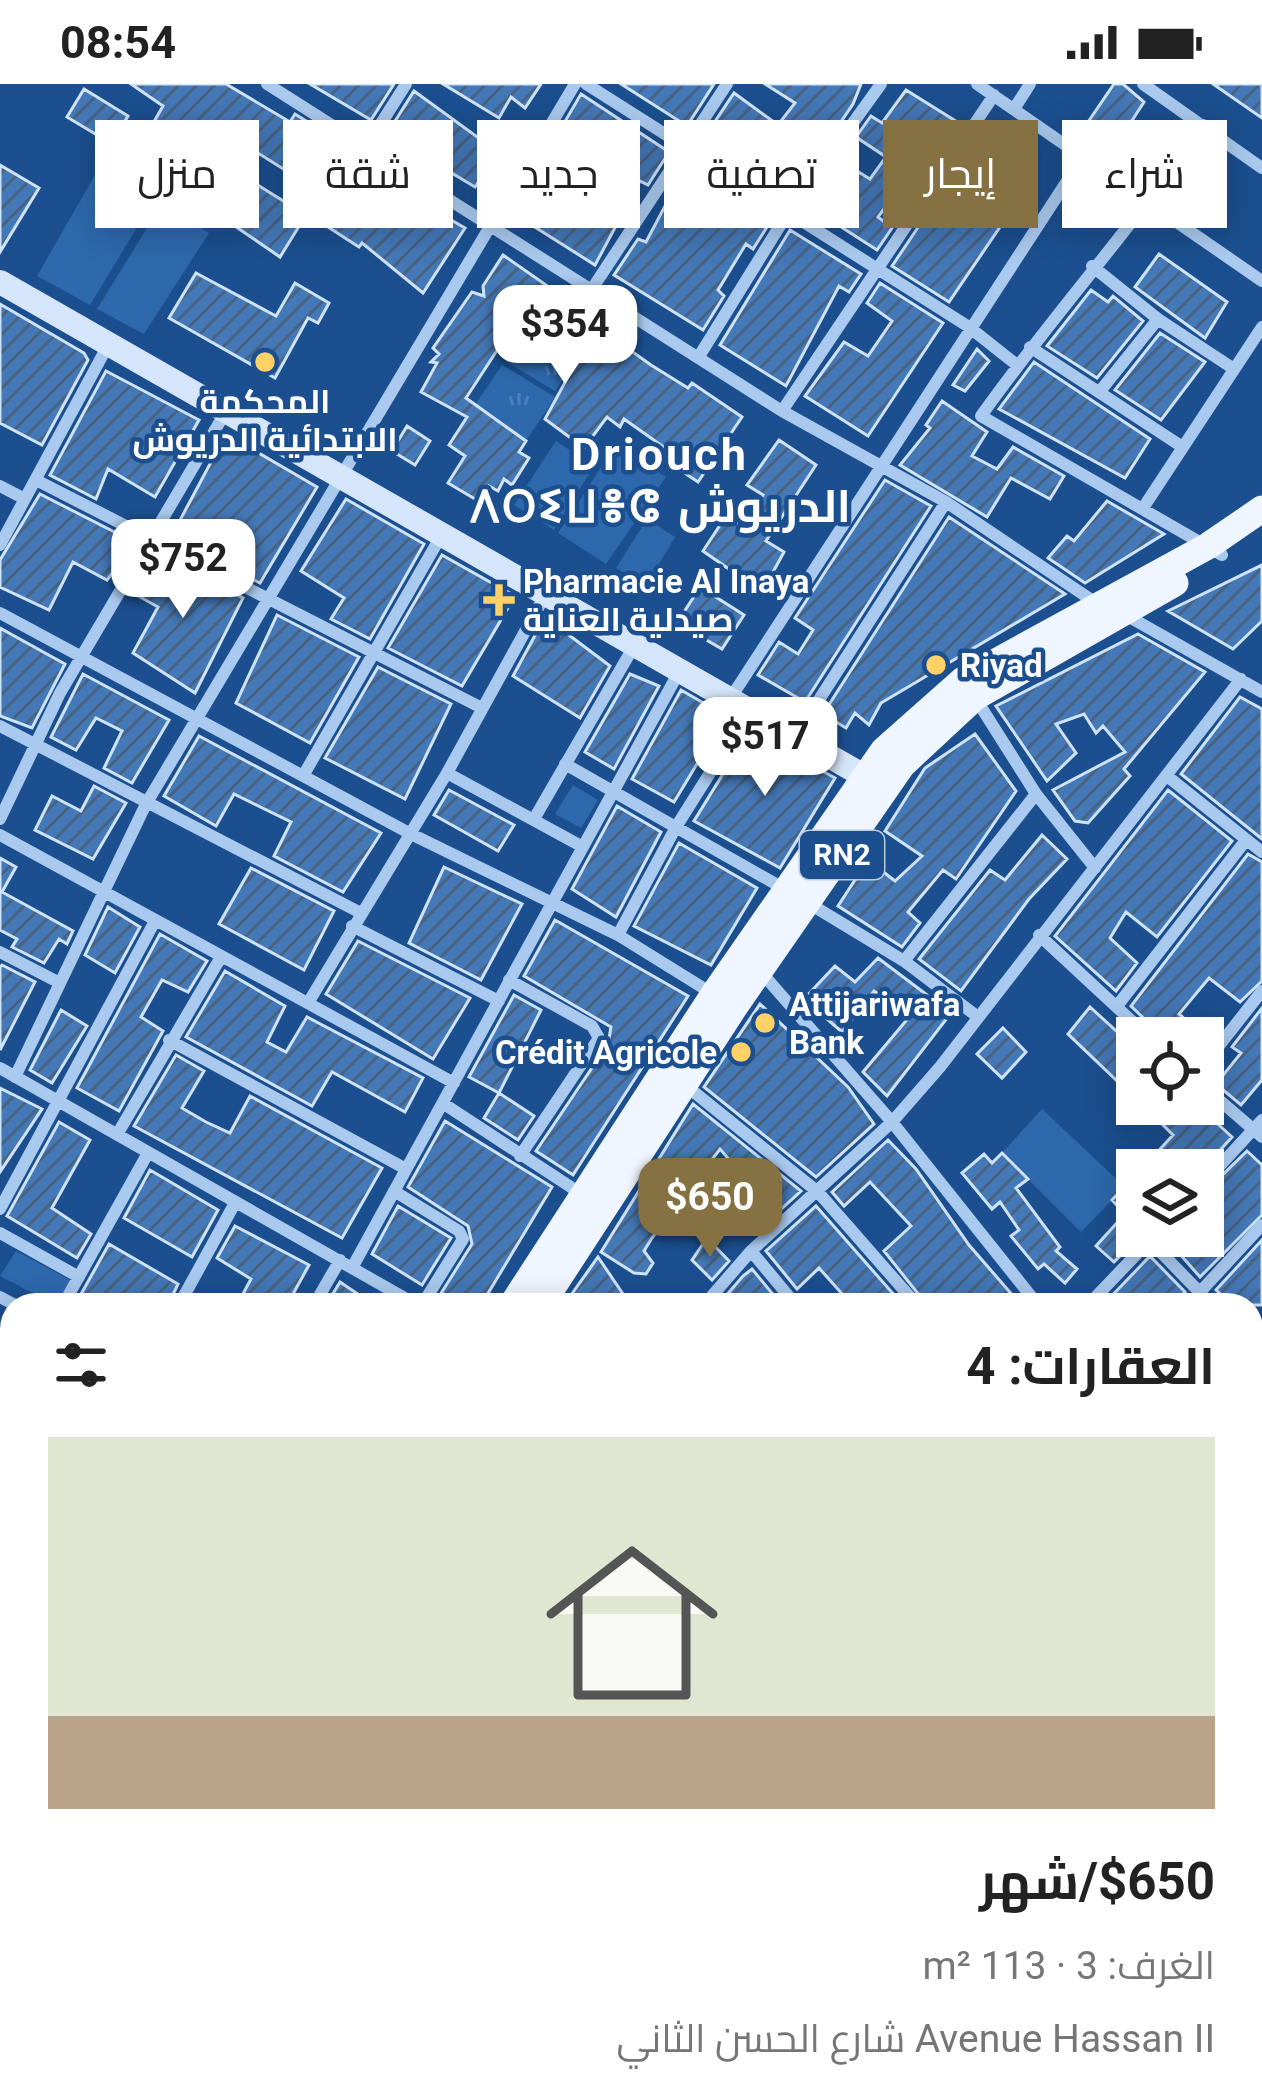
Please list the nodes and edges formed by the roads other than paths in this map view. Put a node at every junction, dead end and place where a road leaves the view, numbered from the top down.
1 (267, 84) edge
2 (406, 84) edge
3 (574, 84) edge
4 (586, 84) edge
5 (727, 84) edge
6 (881, 84) edge
7 (977, 84) edge
8 (1030, 84) edge
9 (1143, 84) edge
10 (291, 90) edge
11 (994, 95) junction
12 (1013, 109) junction
13 (334, 120) edge
14 (383, 120) edge
15 (551, 120) edge
16 (702, 120) edge
17 (855, 120) edge
18 (1196, 120) edge
19 (664, 137) edge
20 (1062, 141) edge
21 (1227, 142) edge
22 (1262, 168) edge
23 (664, 177) edge
24 (1062, 188) edge
25 (484, 228) edge
26 (494, 228) edge
27 (779, 228) edge
28 (807, 228) edge
29 (1126, 228) edge
30 (1187, 228) edge
31 (1092, 266) junction
32 (876, 268) junction
33 (1262, 281) edge
34 (0, 282) edge
35 (590, 292) junction
36 (1158, 319) junction
37 (969, 327) junction
38 (1262, 327) edge
39 (1030, 346) junction
40 (107, 347) junction
41 (698, 358) junction
42 (1018, 364) junction
43 (1234, 369) junction
44 (1101, 390) junction
45 (782, 411) junction
46 (226, 413) junction
47 (1181, 446) junction
48 (881, 468) junction
49 (338, 477) junction
50 (36, 480) junction
51 (0, 486) edge
52 (25, 500) junction
53 (946, 502) junction
54 (1143, 508) junction
55 (1262, 509) edge
56 (1262, 527) edge
57 (441, 536) junction
58 (154, 540) junction
59 (0, 545) edge
60 (1215, 551) junction
61 (544, 597) junction
62 (270, 599) junction
63 (1108, 609) junction
64 (0, 613) edge
65 (634, 646) junction
66 (371, 651) junction
67 (82, 655) junction
68 (680, 669) junction
69 (1241, 679) junction
70 (969, 688) junction
71 (1262, 692) edge
72 (740, 705) junction
73 (480, 707) junction
74 (197, 720) junction
75 (0, 726) edge
76 (797, 734) junction
77 (35, 745) junction
78 (565, 764) junction
79 (447, 773) junction
80 (303, 776) junction
81 (1167, 776) junction
82 (875, 781) junction
83 (616, 793) junction
84 (1036, 794) junction
85 (146, 804) junction
86 (0, 819) edge
87 (534, 819) junction
88 (676, 827) junction
89 (411, 834) junction
90 (0, 835) edge
91 (1246, 840) junction
92 (584, 847) junction
93 (1262, 852) edge
94 (1095, 868) junction
95 (106, 892) junction
96 (798, 897) junction
97 (551, 903) junction
98 (358, 912) junction
99 (155, 920) junction
100 (352, 926) junction
101 (618, 935) junction
102 (1039, 935) junction
103 (0, 952) edge
104 (221, 957) junction
105 (904, 961) junction
106 (760, 971) junction
107 (509, 980) junction
108 (58, 982) junction
109 (1262, 992) edge
110 (724, 1000) junction
111 (499, 1001) junction
112 (308, 1003) junction
113 (1117, 1006) junction
114 (978, 1017) junction
115 (1128, 1017) edge
116 (169, 1040) junction
117 (1224, 1040) edge
118 (0, 1068) edge
119 (15, 1077) junction
120 (454, 1083) junction
121 (684, 1084) junction
122 (58, 1101) junction
123 (1224, 1102) edge
124 (444, 1104) junction
125 (892, 1122) junction
126 (1259, 1129) edge
127 (118, 1133) junction
128 (148, 1153) junction
129 (520, 1156) junction
130 (1224, 1163) edge
131 (406, 1169) junction
132 (394, 1191) junction
133 (818, 1192) junction
134 (593, 1201) junction
135 (235, 1203) junction
136 (0, 1209) edge
137 (1262, 1225) edge
138 (0, 1233) edge
139 (751, 1251) junction
140 (1134, 1257) edge
141 (1169, 1257) edge
142 (346, 1264) junction
143 (79, 1277) junction
144 (1200, 1291) joint
145 (70, 1293) edge
146 (186, 1293) edge
147 (323, 1293) edge
148 (398, 1293) edge
149 (428, 1293) edge
150 (521, 1293) edge
151 (548, 1293) edge
152 (714, 1293) edge
153 (786, 1293) edge
154 (906, 1293) edge
155 (1028, 1293) edge
156 (1099, 1293) edge

1 - 10 street
2 - 14 street
3 - 15 street
4 - 19 street
5 - 16 street
6 - 17 street
7 - 11 street
8 - 12 street
9 - 18 street
10 - 13 street
11 - 12 street
11 - 32 street
12 - 20 street
21 - 22 street
23 - 35 street
24 - 37 street
25 - 49 street
26 - 35 street
27 - 41 street
28 - 32 street
29 - 31 street
30 - 33 street
31 - 36 street
31 - 39 street
32 - 37 street
32 - 45 street
34 - 40 street
35 - 41 street
36 - 43 street
36 - 44 street
37 - 42 street
37 - 48 street
38 - 43 street
39 - 42 street
39 - 44 street
40 - 46 street
40 - 50 street
41 - 45 street
42 - 54 street
43 - 47 street
44 - 47 street
45 - 48 street
46 - 49 street
46 - 58 street
47 - 54 street
48 - 53 street
48 - 72 street
49 - 57 street
49 - 62 street
50 - 52 street
50 - 58 street
51 - 52 street
52 - 59 street
53 - 63 street
53 - 76 street
54 - 60 street
55 - 60 main road, RN2
56 - 60 main road, RN2
57 - 61 street
57 - 66 street
58 - 62 street
58 - 67 street
60 - 63 main road, RN2
61 - 65 street
61 - 73 street
62 - 66 street
62 - 74 street
63 - 69 street
63 - 70 main road, RN2
64 - 67 street
65 - 68 street
65 - 78 street
66 - 73 street
66 - 80 street
67 - 74 street
67 - 77 street
68 - 72 street
68 - 83 street
69 - 71 street
69 - 81 street
70 - 82 main road, RN2
70 - 84 street
72 - 76 street
72 - 88 street
73 - 79 street
74 - 80 street
74 - 85 street
75 - 77 street
76 - 82 street
77 - 85 street
77 - 86 street
78 - 83 street
78 - 87 street
79 - 87 street
79 - 89 street
80 - 89 street
81 - 91 street
81 - 94 street
82 - 96 main road, RN2
83 - 88 street
83 - 92 street
84 - 94 street
84 - 105 street
85 - 95 street
85 - 98 street
87 - 92 street
88 - 96 street
88 - 101 street
89 - 97 street
89 - 98 street
90 - 95 street
91 - 93 street
91 - 113 street
92 - 97 street
94 - 102 street
95 - 99 street
95 - 108 street
96 - 105 street
96 - 106 main road, RN2
96 - 110 main road, RN2
97 - 101 street
97 - 107 street
98 - 100 street
99 - 104 street
99 - 122 street
100 - 111 street
100 - 112 street
101 - 110 street
102 - 113 street
102 - 114 street
103 - 108 street
104 - 112 street
104 - 116 street
105 - 114 street
106 - 110 main road, RN2
106 - 125 street
107 - 111 street
107 - 129 street
108 - 119 street
109 - 117 street
110 - 121 main road, RN2
110 - 134 main road, RN2
111 - 120 street
112 - 120 street
113 - 115 street
114 - 125 street
116 - 127 street
116 - 131 street
118 - 119 street
119 - 122 street
120 - 124 street
121 - 133 street
121 - 134 main road, RN2
122 - 127 street
122 - 136 street
123 - 126 street
124 - 129 street
124 - 131 street
125 - 133 street
125 - 155 street
126 - 130 street
127 - 128 street
128 - 135 street
128 - 143 street
129 - 134 street
131 - 132 street
132 - 142 street
132 - 149 street
133 - 139 street
133 - 154 street
134 - 150 main road, RN2
134 - 151 main road, RN2
135 - 142 street
135 - 146 street
137 - 144 street
138 - 143 street
139 - 152 street
139 - 153 street
140 - 156 street
141 - 144 street
142 - 147 street
142 - 148 street
143 - 145 street

